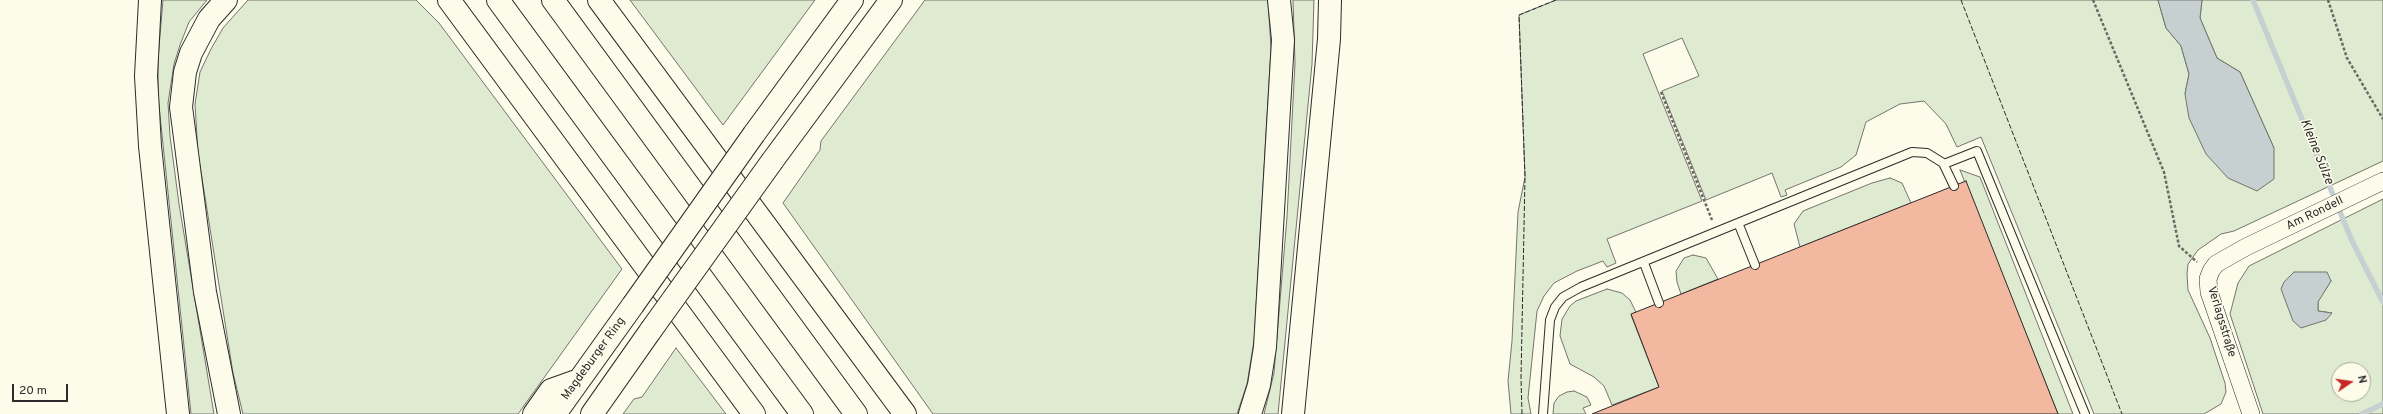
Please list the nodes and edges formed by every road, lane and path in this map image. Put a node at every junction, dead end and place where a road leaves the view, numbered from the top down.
1 (150, 0) edge
2 (226, 0) edge
3 (433, 0) edge
4 (449, 0) edge
5 (498, 0) edge
6 (553, 0) edge
7 (599, 0) edge
8 (852, 0) edge
9 (891, 0) edge
10 (895, 0) edge
11 (1279, 0) edge
12 (1330, 0) edge
13 (2094, 0) edge
14 (2328, 0) edge
15 (873, 25) junction
16 (491, 57) junction
17 (1661, 92) dead end
18 (2383, 119) edge
19 (1944, 164) junction
20 (2383, 181) edge
21 (1954, 186) dead end
22 (1739, 225) junction
23 (1718, 233) junction
24 (2246, 247) joint
25 (1644, 263) junction
26 (1755, 265) dead end
27 (2211, 271) junction
28 (1659, 303) dead end
29 (579, 380) junction
30 (596, 412) edge
31 (178, 414) edge
32 (229, 414) edge
33 (534, 414) edge
34 (555, 414) edge
35 (754, 414) edge
36 (802, 414) edge
37 (856, 414) edge
38 (905, 414) edge
39 (1250, 414) edge
40 (1292, 414) edge
41 (1543, 414) edge
42 (2085, 414) edge
43 (2250, 414) edge

1 - 31 highway
2 - 32 highway
3 - 16 highway
4 - 16 highway
5 - 36 highway
6 - 37 highway
7 - 38 highway
8 - 29 highway, Magdeburger Ring, bridge
9 - 15 highway
10 - 15 highway
11 - 39 highway
12 - 40 highway
13 - 27 path
14 - 18 path
15 - 30 highway, bridge
16 - 35 highway
17 - 23 path
19 - 21 lane
19 - 22 lane
19 - 42 lane
20 - 24 street, Am Rondell
22 - 23 lane
22 - 26 lane
23 - 25 lane
24 - 27 street, Verlagsstraße
25 - 28 lane
25 - 41 lane
27 - 43 street, Verlagsstraße
29 - 33 highway
29 - 34 highway, Magdeburger Ring

